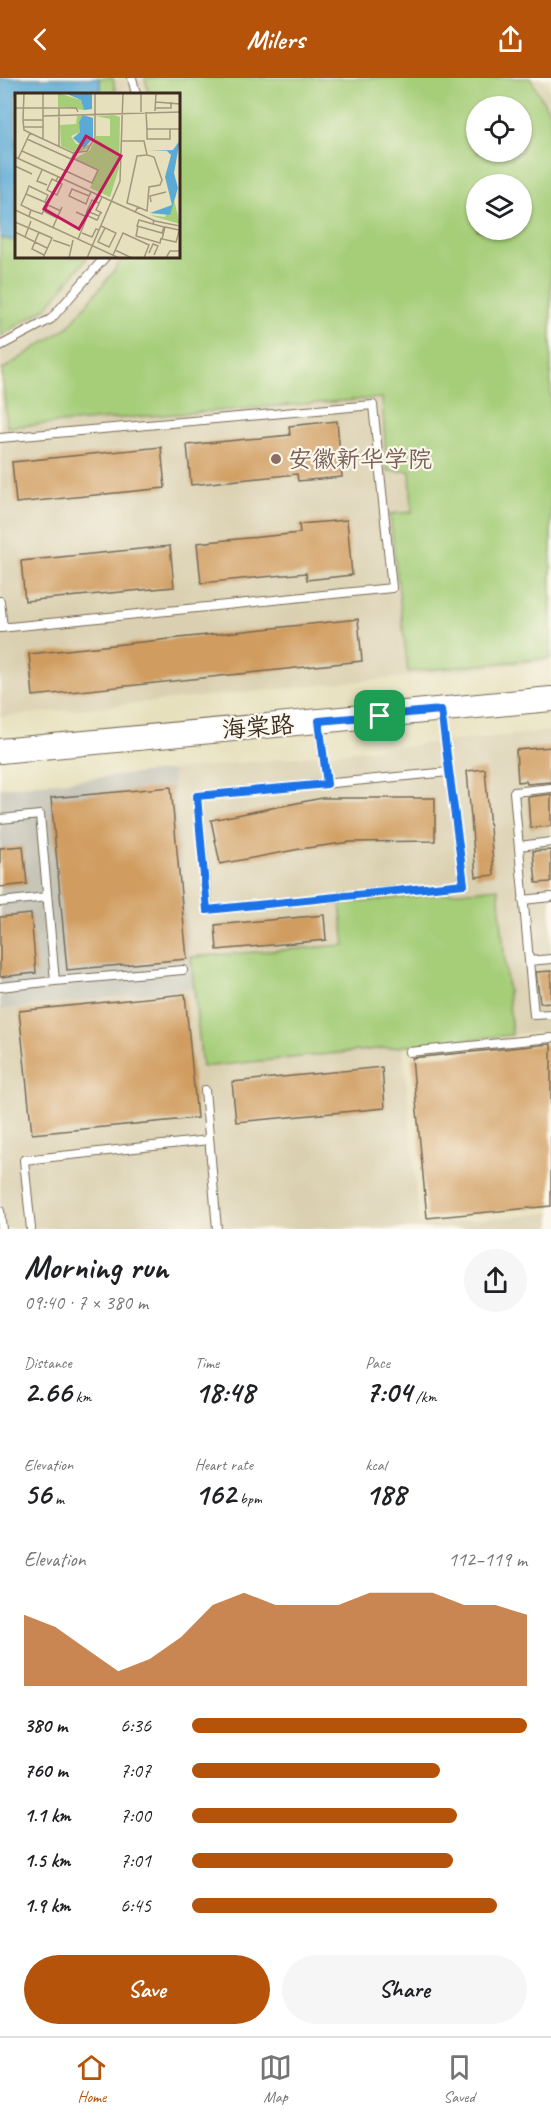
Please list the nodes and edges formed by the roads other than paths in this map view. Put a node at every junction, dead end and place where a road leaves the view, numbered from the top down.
1 (132, 78) edge
2 (136, 93) edge
3 (104, 258) edge
4 (0, 346) edge
5 (0, 438) edge
6 (0, 602) edge
7 (2, 628) edge
8 (551, 699) edge
9 (441, 710) junction
10 (319, 721) junction
11 (0, 751) edge
12 (449, 772) junction
13 (327, 784) junction
14 (551, 788) edge
15 (0, 819) edge
16 (551, 842) edge
17 (519, 846) junction
18 (47, 897) junction
19 (551, 897) edge
20 (524, 900) junction
21 (0, 902) edge
22 (551, 959) edge
23 (529, 961) junction
24 (183, 970) dead end
25 (55, 981) junction
26 (0, 987) edge
27 (551, 1014) edge
28 (551, 1038) edge
29 (409, 1052) dead end
30 (205, 1090) dead end
31 (209, 1140) junction
32 (0, 1211) edge
33 (2, 1229) edge
34 (31, 1229) edge
35 (217, 1229) edge

1 - 2 lane
3 - 4 lane
5 - 7 lane
6 - 7 lane
8 - 9 street, 海棠路
9 - 10 street, 海棠路
9 - 12 lane
10 - 11 street, 海棠路
10 - 13 lane
12 - 13 lane
12 - 13 lane
14 - 17 lane
15 - 18 lane
16 - 17 lane
17 - 20 lane
18 - 21 lane
18 - 25 lane
19 - 20 lane
20 - 23 lane
22 - 23 lane
23 - 27 lane
24 - 25 lane
25 - 26 lane
28 - 29 lane
30 - 31 lane
31 - 34 lane
31 - 35 lane
32 - 33 lane

